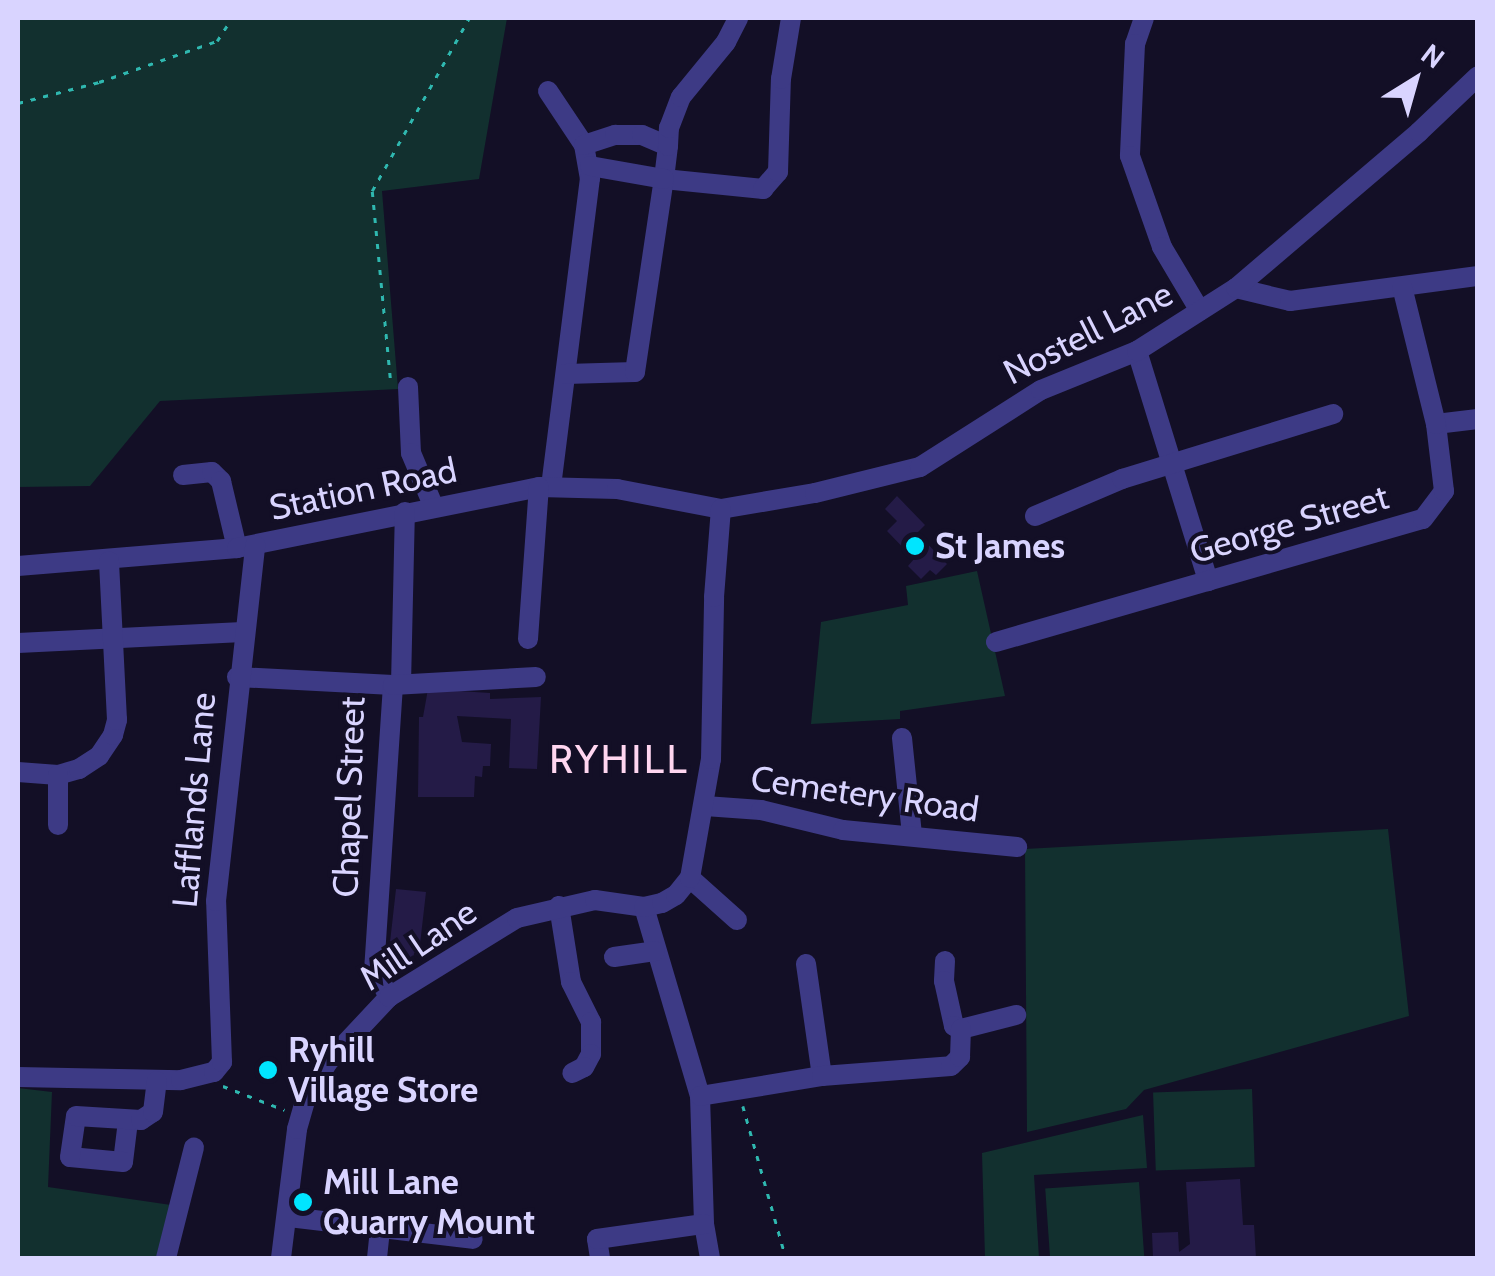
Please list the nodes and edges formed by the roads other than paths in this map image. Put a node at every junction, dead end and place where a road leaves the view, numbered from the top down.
1 (738, 18) edge
2 (791, 18) edge
3 (1144, 18) edge
4 (1478, 76) edge
5 (548, 91) dead end
6 (584, 145) junction
7 (668, 146) junction
8 (590, 166) junction
9 (664, 179) junction
10 (1478, 276) edge
11 (1402, 287) junction
12 (1236, 288) junction
13 (1200, 312) junction
14 (1136, 351) junction
15 (566, 374) junction
16 (399, 388) road end
17 (1333, 414) dead end
18 (1478, 418) edge
19 (1436, 424) junction
20 (1172, 464) junction
21 (183, 476) dead end
22 (545, 487) junction
23 (433, 505) junction
24 (721, 509) junction
25 (406, 512) junction
26 (1035, 516) dead end
27 (246, 546) junction
28 (109, 561) junction
29 (18, 566) edge
30 (1208, 581) junction
31 (244, 632) junction
32 (115, 637) junction
33 (528, 639) dead end
34 (18, 642) edge
35 (996, 642) dead end
36 (237, 677) junction
37 (536, 677) dead end
38 (397, 684) junction
39 (902, 738) dead end
40 (18, 772) edge
41 (58, 775) junction
42 (705, 806) junction
43 (58, 826) dead end
44 (912, 836) junction
45 (1016, 847) dead end
46 (690, 878) junction
47 (559, 906) junction
48 (644, 907) junction
49 (737, 920) dead end
50 (655, 951) junction
51 (614, 957) dead end
52 (945, 960) dead end
53 (806, 964) dead end
54 (389, 997) junction
55 (1016, 1015) dead end
56 (961, 1029) junction
57 (572, 1073) dead end
58 (18, 1076) edge
59 (822, 1076) junction
60 (157, 1082) junction
61 (700, 1096) junction
62 (128, 1122) dead end
63 (194, 1147) dead end
64 (289, 1217) junction
65 (704, 1224) junction
66 (380, 1228) junction
67 (473, 1239) dead end
68 (166, 1258) edge
69 (281, 1258) edge
70 (377, 1258) edge
71 (600, 1258) edge
72 (710, 1258) edge

1 - 7 street
2 - 9 street
3 - 13 street
4 - 12 street, Nostell Lane
5 - 6 street
6 - 7 street
6 - 8 street
7 - 9 street
8 - 9 street
8 - 15 street
9 - 15 street
10 - 11 street
11 - 12 street
11 - 19 street, George Street
12 - 13 street, Nostell Lane
13 - 14 street, Nostell Lane
14 - 20 street
14 - 24 street, Nostell Lane
15 - 22 street
16 - 23 street
17 - 20 street
18 - 19 street
19 - 30 street, George Street
20 - 26 street
20 - 30 street
21 - 27 street
22 - 23 street, Station Road
22 - 24 street, Station Road
22 - 33 street
23 - 25 street, Station Road
24 - 42 street
25 - 27 street, Station Road
25 - 38 street
27 - 28 street, Station Road
27 - 31 street, Lafflands Lane
28 - 29 street, Station Road
28 - 32 street
30 - 35 street, George Street
31 - 32 street
31 - 36 street, Lafflands Lane
32 - 34 street
32 - 41 street
36 - 38 street, Chapel Street
36 - 60 street, Lafflands Lane
37 - 38 street
38 - 54 street, Chapel Street
39 - 44 street
40 - 41 street
41 - 43 street
42 - 44 street, Cemetery Road
42 - 46 street
44 - 45 street, Cemetery Road
46 - 48 street
46 - 49 street
47 - 48 street, Mill Lane
47 - 54 street, Mill Lane
47 - 57 street
48 - 50 street
50 - 51 street
50 - 61 street
52 - 56 street
53 - 59 street
54 - 64 street, Mill Lane
55 - 56 street
56 - 59 street
58 - 60 street
59 - 61 street
60 - 62 street
61 - 65 street
63 - 68 street
64 - 66 street
64 - 69 street, Mill Lane
65 - 71 street
65 - 72 street
66 - 67 street
66 - 70 street

